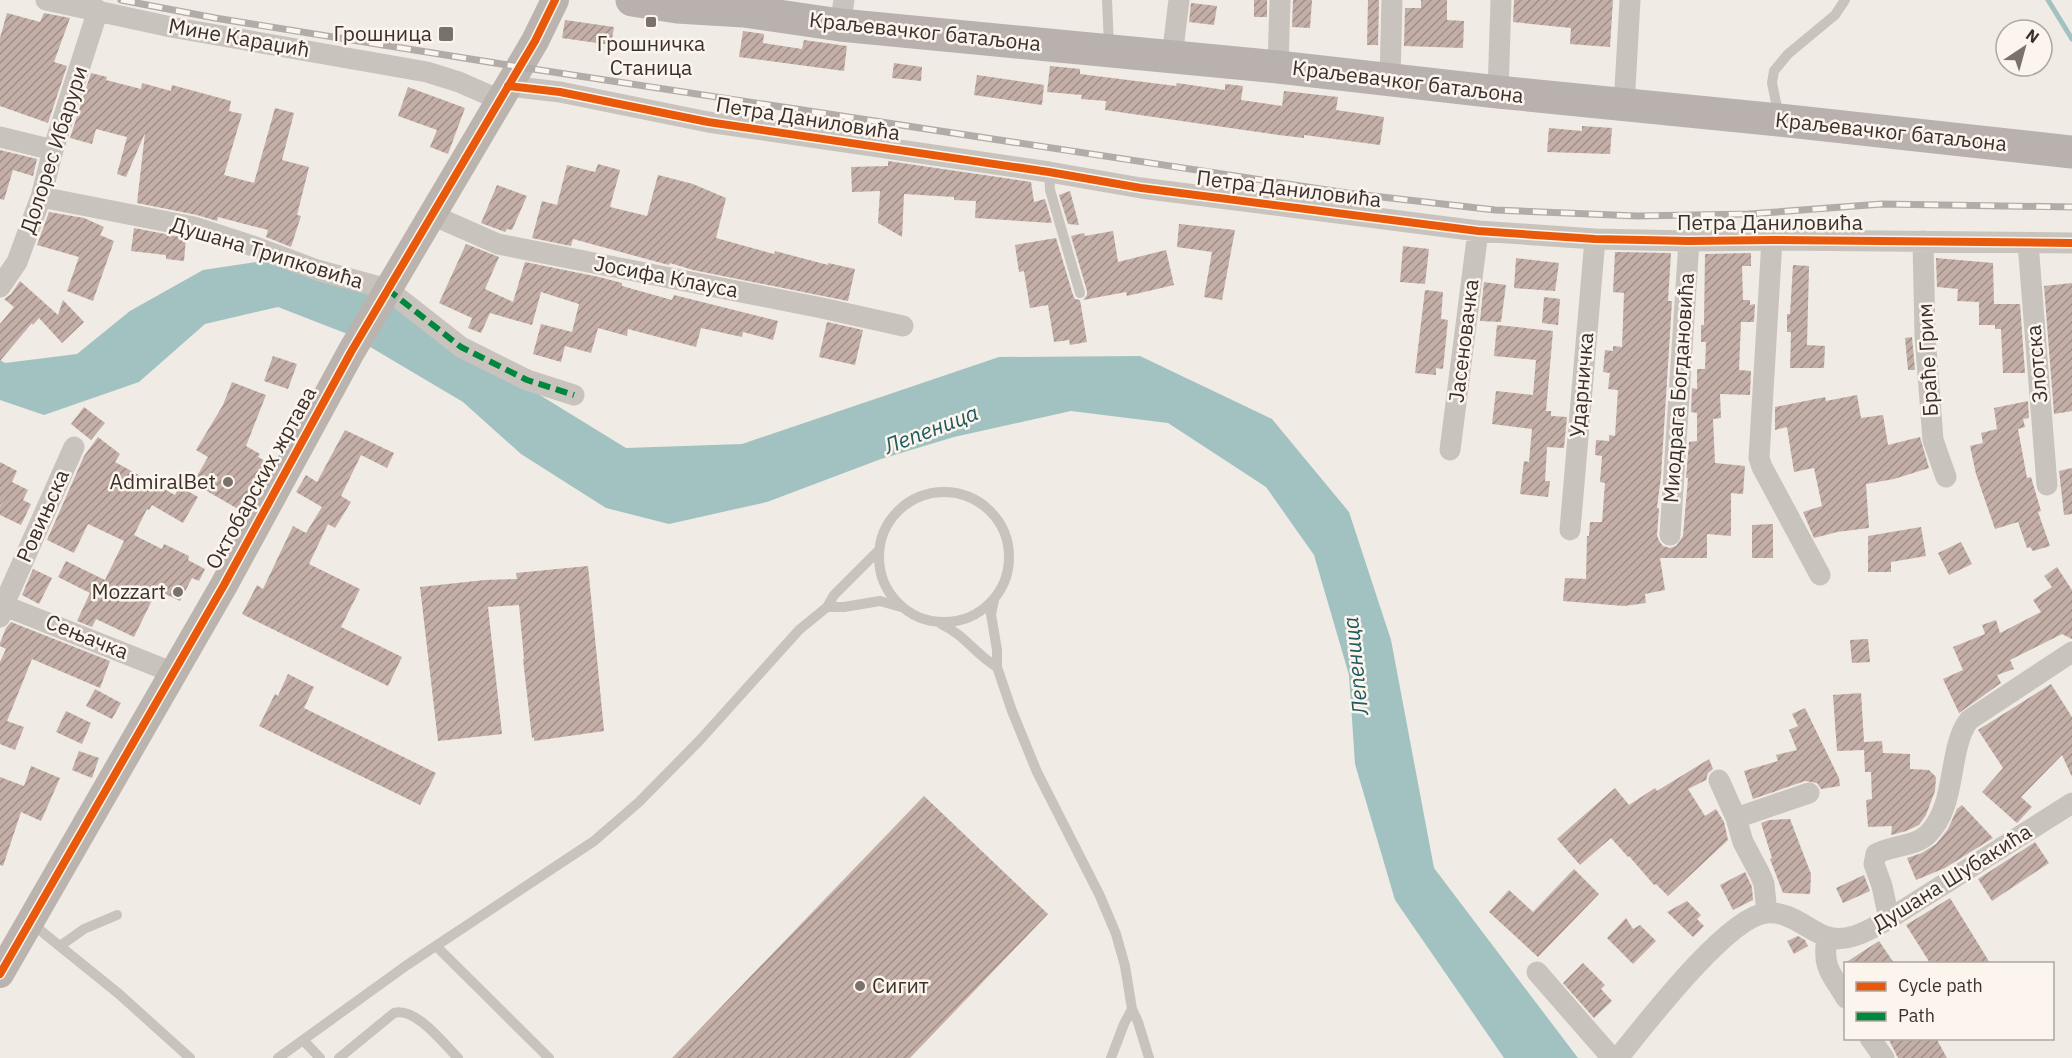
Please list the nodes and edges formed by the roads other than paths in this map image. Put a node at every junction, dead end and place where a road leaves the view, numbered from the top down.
1 (46, 0) edge
2 (555, 0) edge
3 (632, 0) edge
4 (707, 0) edge
5 (1107, 0) edge
6 (1179, 0) edge
7 (1280, 0) edge
8 (1392, 0) edge
9 (1501, 0) edge
10 (1630, 0) edge
11 (1845, 0) edge
12 (98, 10) junction
13 (744, 11) junction
14 (842, 13) edge
15 (1110, 49) junction
16 (1172, 57) junction
17 (1278, 67) junction
18 (1390, 79) junction
19 (1498, 92) junction
20 (504, 93) junction
21 (1624, 106) junction
22 (1779, 120) junction
23 (0, 137) edge
24 (53, 150) junction
25 (2072, 152) edge
26 (1049, 172) junction
27 (41, 197) junction
28 (432, 215) junction
29 (1478, 231) junction
30 (1594, 239) junction
31 (1773, 240) junction
32 (1689, 241) junction
33 (1923, 241) junction
34 (2028, 243) junction
35 (2072, 243) edge
36 (0, 286) edge
37 (1080, 293) dead end
38 (383, 296) junction
39 (903, 327) dead end
40 (574, 395) dead end
41 (74, 447) dead end
42 (1450, 450) dead end
43 (1946, 477) dead end
44 (2047, 485) dead end
45 (1570, 530) dead end
46 (1670, 535) dead end
47 (878, 551) junction
48 (1820, 575) dead end
49 (994, 600) junction
50 (827, 607) junction
51 (901, 607) junction
52 (1, 608) edge
53 (938, 622) junction
54 (2072, 652) edge
55 (997, 667) junction
56 (174, 673) junction
57 (1719, 780) dead end
58 (1809, 793) dead end
59 (2072, 803) edge
60 (1736, 818) junction
61 (1767, 913) junction
62 (117, 915) dead end
63 (1889, 919) junction
64 (30, 922) junction
65 (1827, 937) junction
66 (60, 946) junction
67 (435, 946) junction
68 (1537, 972) dead end
69 (0, 974) edge
70 (1844, 996) edge
71 (1132, 1009) junction
72 (303, 1040) junction
73 (1871, 1040) edge
74 (190, 1058) edge
75 (278, 1058) edge
76 (320, 1058) edge
77 (339, 1058) edge
78 (458, 1058) edge
79 (549, 1058) edge
80 (1111, 1058) edge
81 (1149, 1058) edge
82 (1612, 1058) edge
83 (1617, 1058) edge
84 (1884, 1058) edge

1 - 12 street, Мине Караџић
2 - 20 street, Октобарских жртава
3 - 13 main road, Краљевачког батаљона
4 - 13 main road, Краљевачког батаљона
5 - 15 lane
6 - 16 street
7 - 17 street
8 - 18 street
9 - 19 street
10 - 21 street
11 - 22 lane
12 - 20 street, Мине Караџић
12 - 24 street, Долорес Ибарури
13 - 14 main road, Краљевачког батаљона
14 - 15 main road, Краљевачког батаљона
15 - 16 main road, Краљевачког батаљона
16 - 17 main road, Краљевачког батаљона
17 - 18 main road, Краљевачког батаљона
18 - 19 main road, Краљевачког батаљона
19 - 21 main road, Краљевачког батаљона
20 - 26 street, Петра Даниловића
20 - 28 street, Октобарских жртава
21 - 22 main road, Краљевачког батаљона
22 - 25 main road, Краљевачког батаљона
23 - 24 street
24 - 27 street, Долорес Ибарури
26 - 29 street, Петра Даниловића
26 - 37 lane
27 - 36 street, Долорес Ибарури
27 - 38 street, Душана Трипковића
28 - 38 street, Октобарских жртава
28 - 39 street, Јосифа Клауса
29 - 30 street, Петра Даниловића
29 - 42 street, Јасеновачка
30 - 32 street, Петра Даниловића
30 - 45 street, Ударничка
31 - 32 street, Петра Даниловића
31 - 33 street, Петра Даниловића
31 - 48 street
32 - 46 street, Миодрага Богдановића
33 - 34 street, Петра Даниловића
33 - 43 street, Браће Грим
34 - 35 street, Петра Даниловића
34 - 44 street, Злотска
38 - 40 street
38 - 56 street, Октобарских жртава
41 - 52 street, Ровињска
47 - 49 lane
47 - 50 lane
47 - 51 lane
49 - 53 lane
49 - 55 lane
50 - 51 lane
50 - 67 lane
51 - 53 lane
52 - 56 street, Сењачка
53 - 55 lane
54 - 63 street
55 - 71 lane
56 - 64 street, Октобарских жртава
57 - 60 street
58 - 60 street
59 - 63 street, Душана Шубакића
60 - 61 street
61 - 65 street
61 - 83 street
62 - 66 lane
63 - 65 street, Душана Шубакића
64 - 66 lane
64 - 69 street, Октобарских жртава
65 - 70 street
66 - 74 lane
67 - 72 lane
67 - 79 lane
68 - 82 street
71 - 80 lane
71 - 81 lane
72 - 75 lane
72 - 76 lane
73 - 84 street
77 - 78 lane

